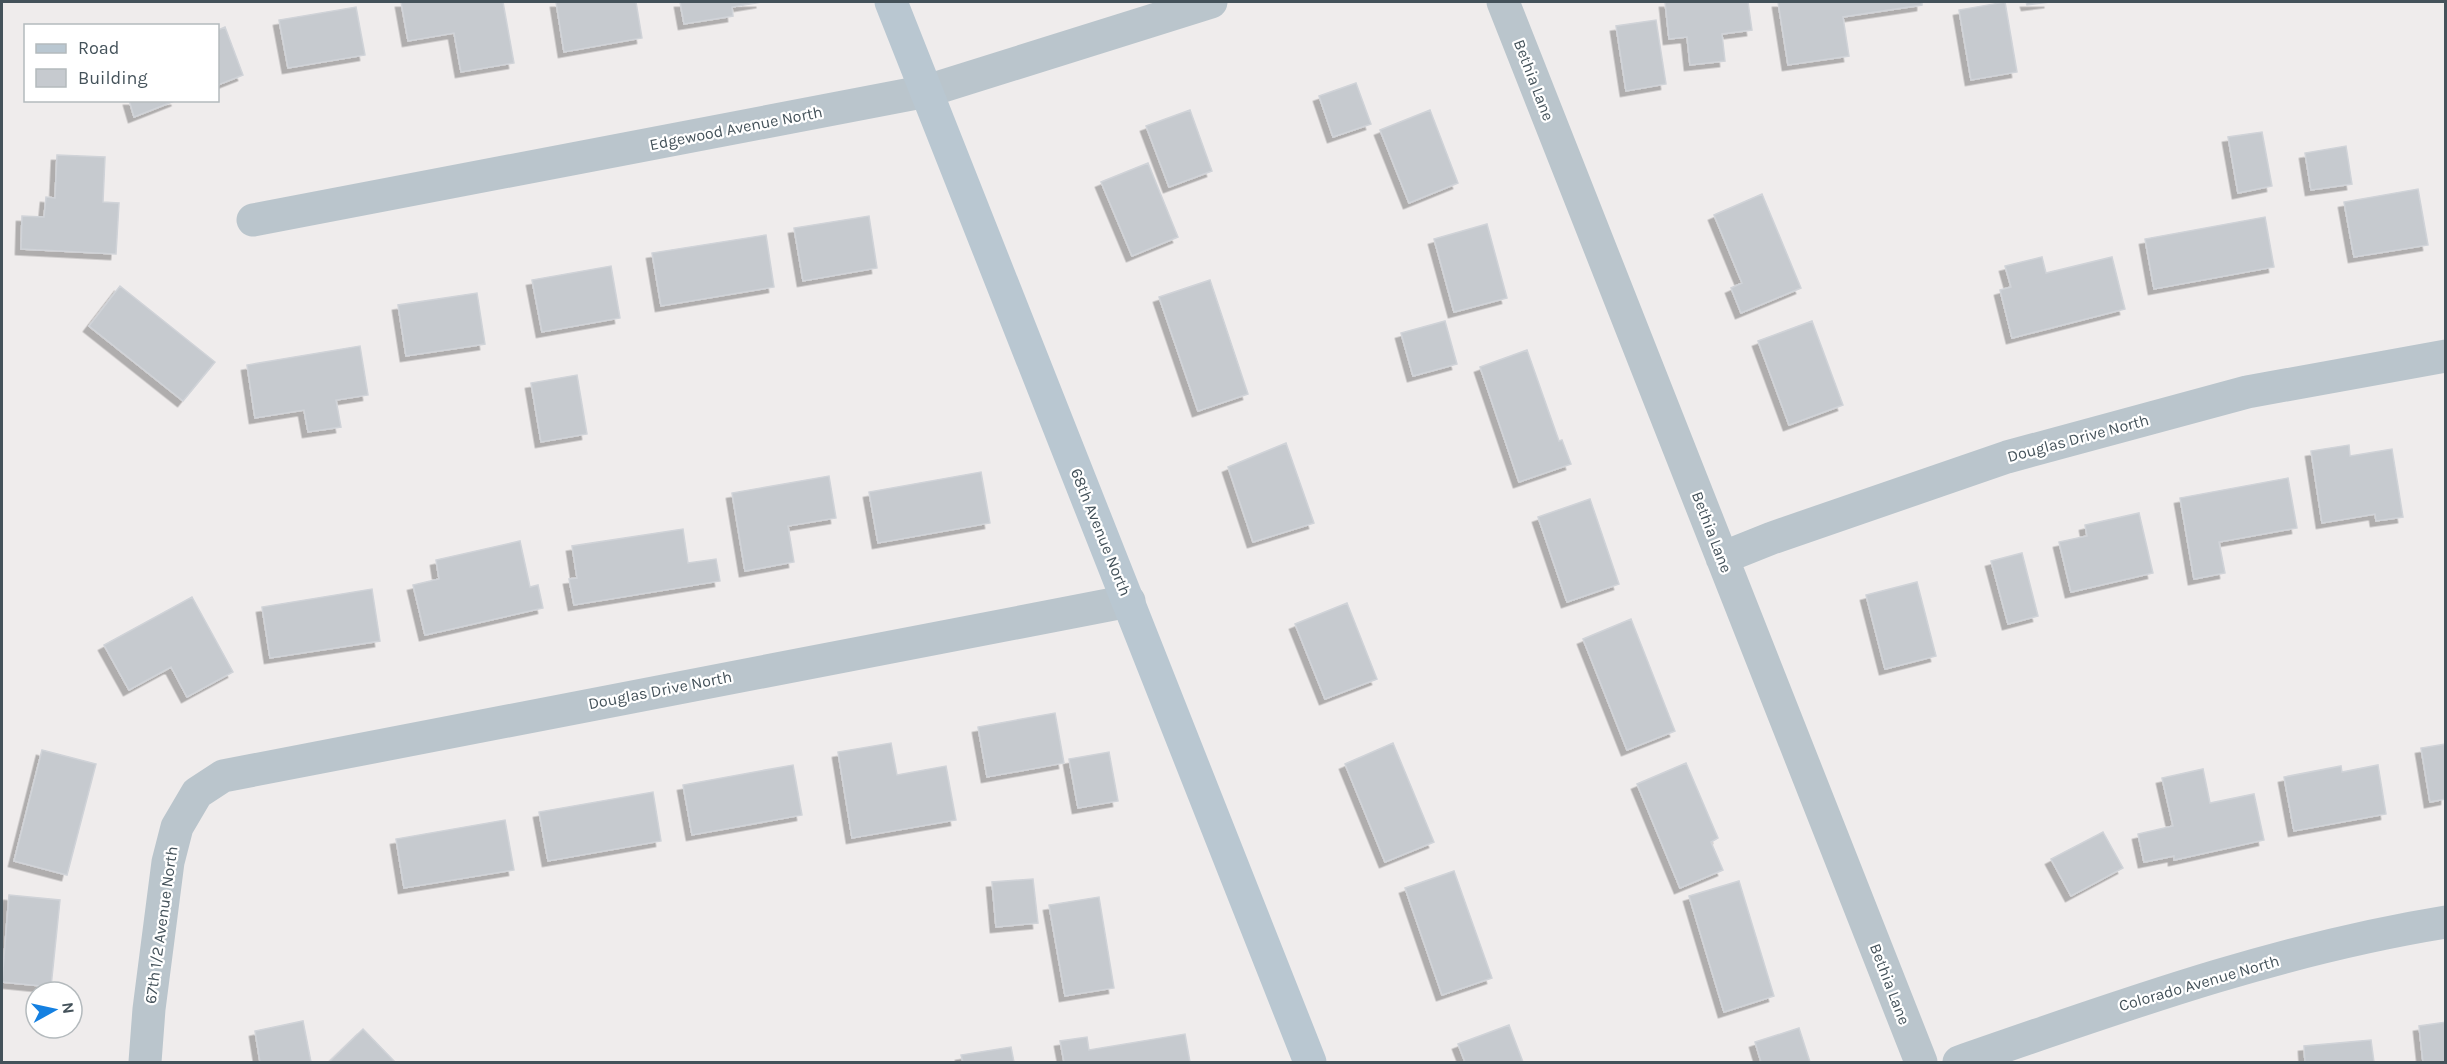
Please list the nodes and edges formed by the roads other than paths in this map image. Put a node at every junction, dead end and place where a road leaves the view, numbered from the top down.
1 (891, 2) edge
2 (1210, 2) edge
3 (1503, 2) edge
4 (927, 91) junction
5 (254, 220) dead end
6 (2445, 356) edge
7 (1722, 558) junction
8 (1129, 601) junction
9 (196, 793) joint
10 (2445, 922) edge
11 (145, 1062) edge
12 (1310, 1062) edge
13 (1920, 1062) edge
14 (1959, 1062) edge

1 - 4 street, 68th Avenue North
2 - 4 street, Edgewood Avenue North
3 - 7 street, Bethia Lane
4 - 5 street, Edgewood Avenue North
4 - 8 street, 68th Avenue North
6 - 7 street, Douglas Drive North
7 - 13 street, Bethia Lane
8 - 9 street, Douglas Drive North
8 - 12 street, 68th Avenue North
9 - 11 street, 67th 1/2 Avenue North
10 - 14 street, Colorado Avenue North

